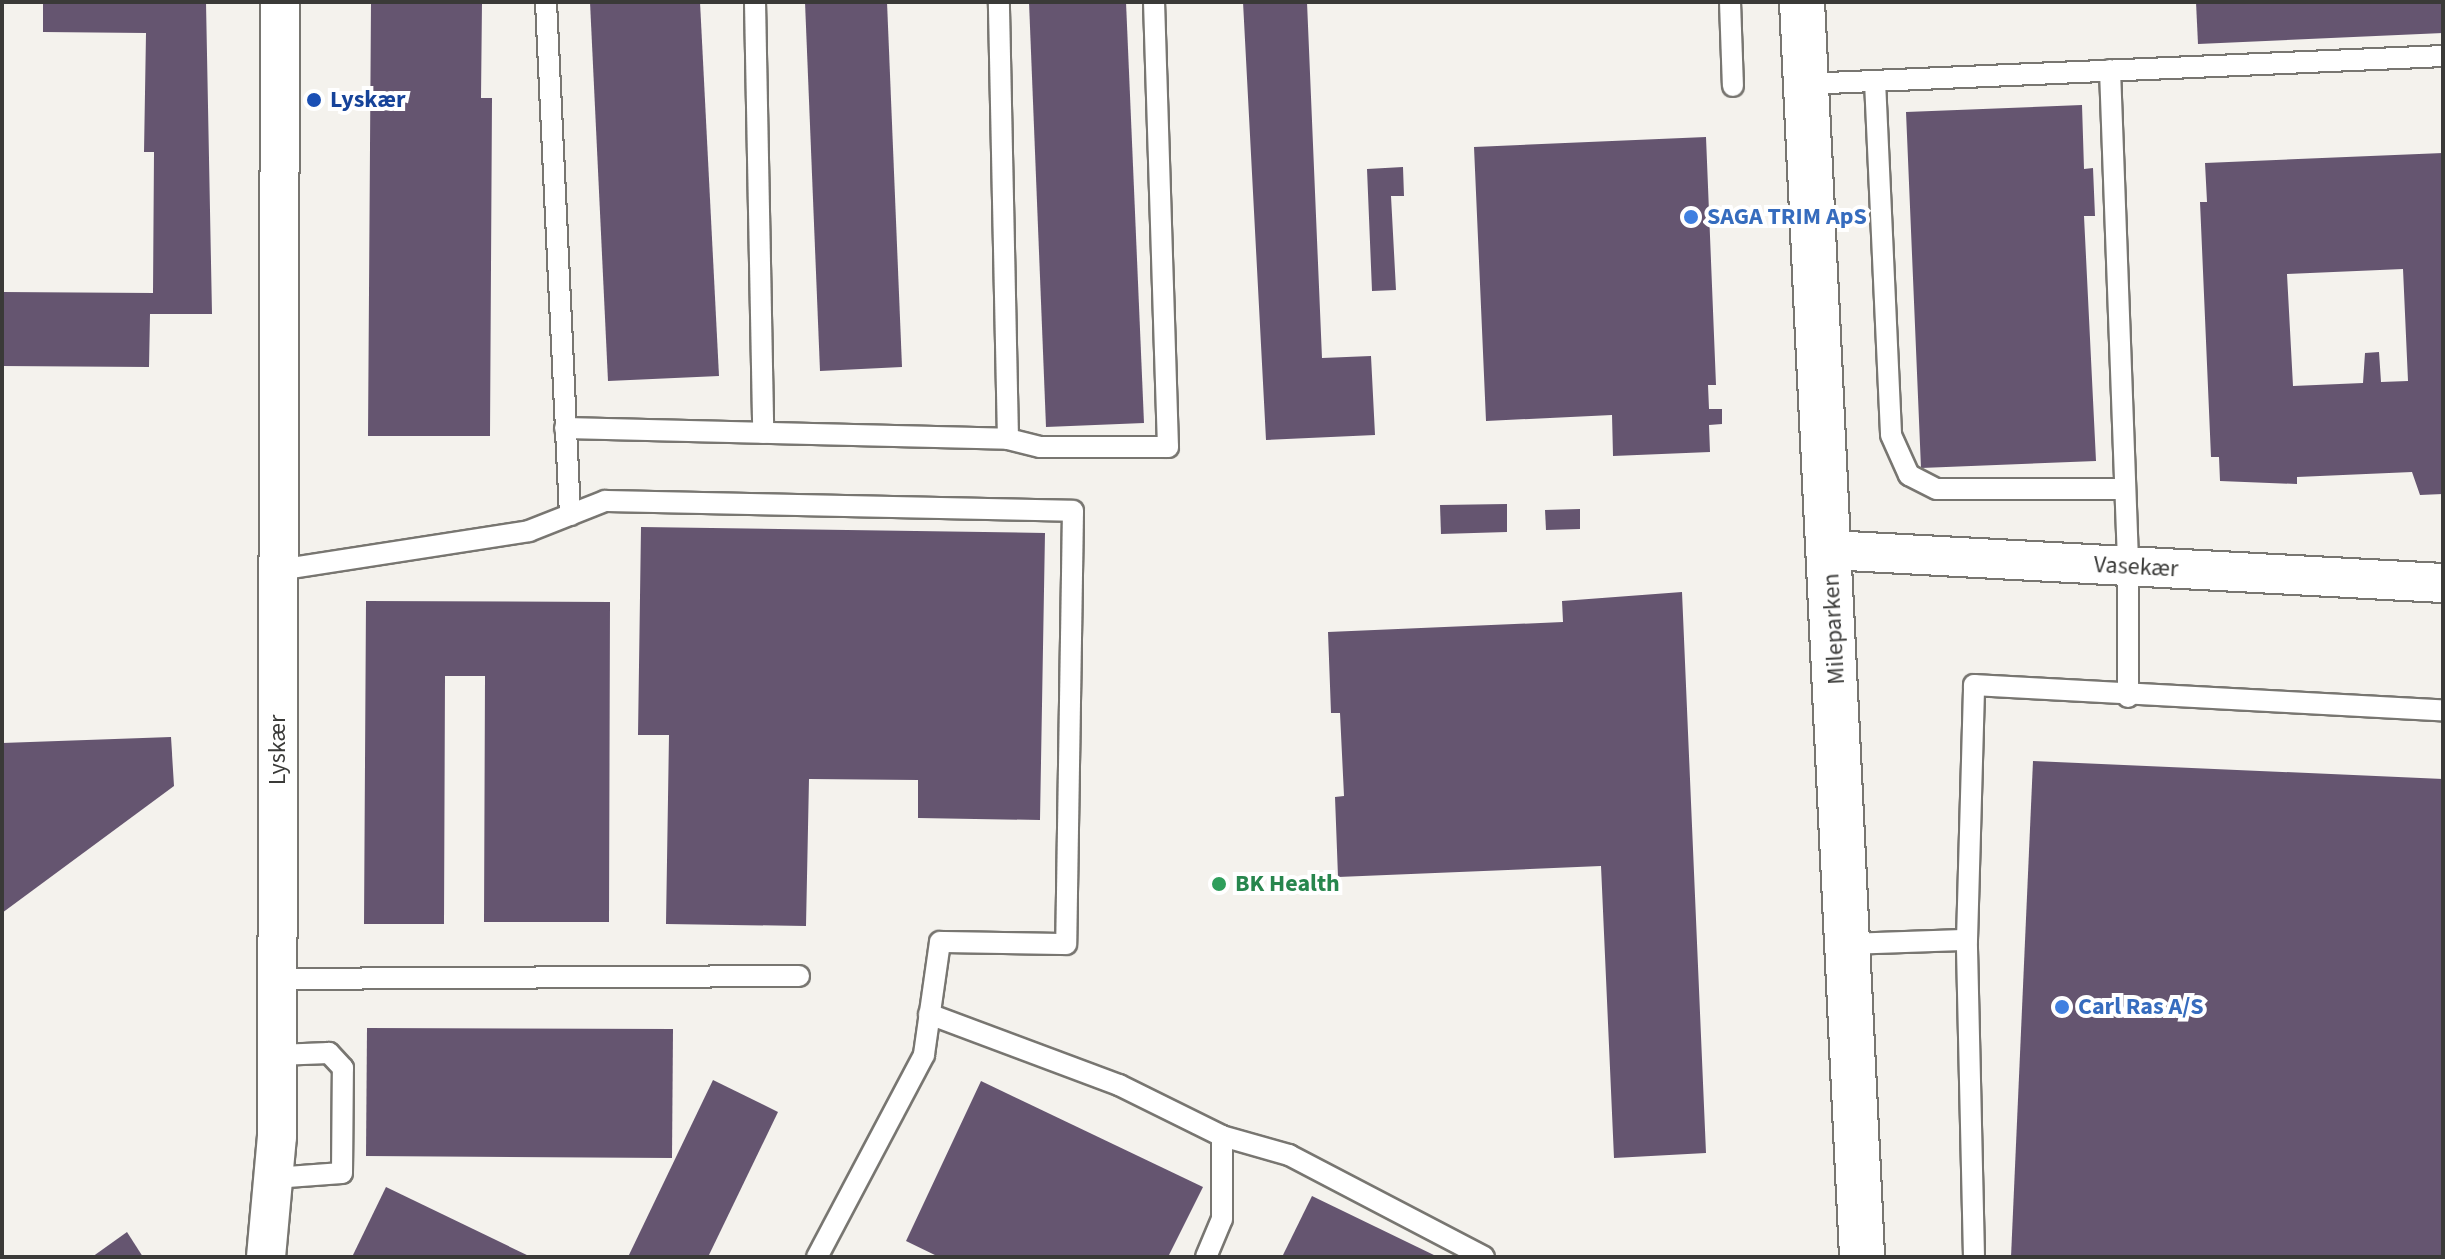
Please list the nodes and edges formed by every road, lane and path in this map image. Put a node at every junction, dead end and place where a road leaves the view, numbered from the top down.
1 (280, 2) edge
2 (546, 2) edge
3 (755, 2) edge
4 (999, 2) edge
5 (1154, 2) edge
6 (1730, 2) edge
7 (1802, 2) edge
8 (2443, 56) edge
9 (2110, 70) junction
10 (1875, 81) junction
11 (1805, 84) junction
12 (1733, 86) dead end
13 (565, 428) junction
14 (763, 433) junction
15 (1008, 439) junction
16 (2125, 489) junction
17 (570, 515) junction
18 (1829, 550) junction
19 (2128, 566) junction
20 (278, 570) junction
21 (2443, 583) edge
22 (2128, 697) junction
23 (2443, 710) edge
24 (1967, 940) junction
25 (1850, 944) junction
26 (799, 976) dead end
27 (277, 979) junction
28 (929, 1014) junction
29 (277, 1055) junction
30 (1222, 1136) junction
31 (274, 1178) junction
32 (266, 1257) edge
33 (817, 1257) edge
34 (1206, 1257) edge
35 (1484, 1257) edge
36 (1862, 1257) edge
37 (1974, 1257) edge

1 - 20 street, Lyskær
2 - 13 lane
3 - 14 lane
4 - 15 lane
5 - 15 lane
6 - 12 lane
7 - 11 street, Mileparken
8 - 9 lane
9 - 10 lane
9 - 16 lane
10 - 11 lane
10 - 16 lane
11 - 18 street, Mileparken
13 - 14 lane
13 - 17 lane
14 - 15 lane
16 - 19 lane
17 - 20 lane
17 - 28 lane
18 - 19 street, Vasekær
18 - 25 street, Mileparken
19 - 21 street, Vasekær
19 - 22 lane
20 - 27 street, Lyskær
22 - 23 lane
22 - 24 lane
24 - 25 lane
24 - 37 lane
25 - 36 street, Mileparken
26 - 27 lane
27 - 29 street, Lyskær
28 - 30 lane
28 - 33 lane
29 - 31 street, Lyskær
29 - 31 lane
30 - 34 lane
30 - 35 lane
31 - 32 street, Lyskær

